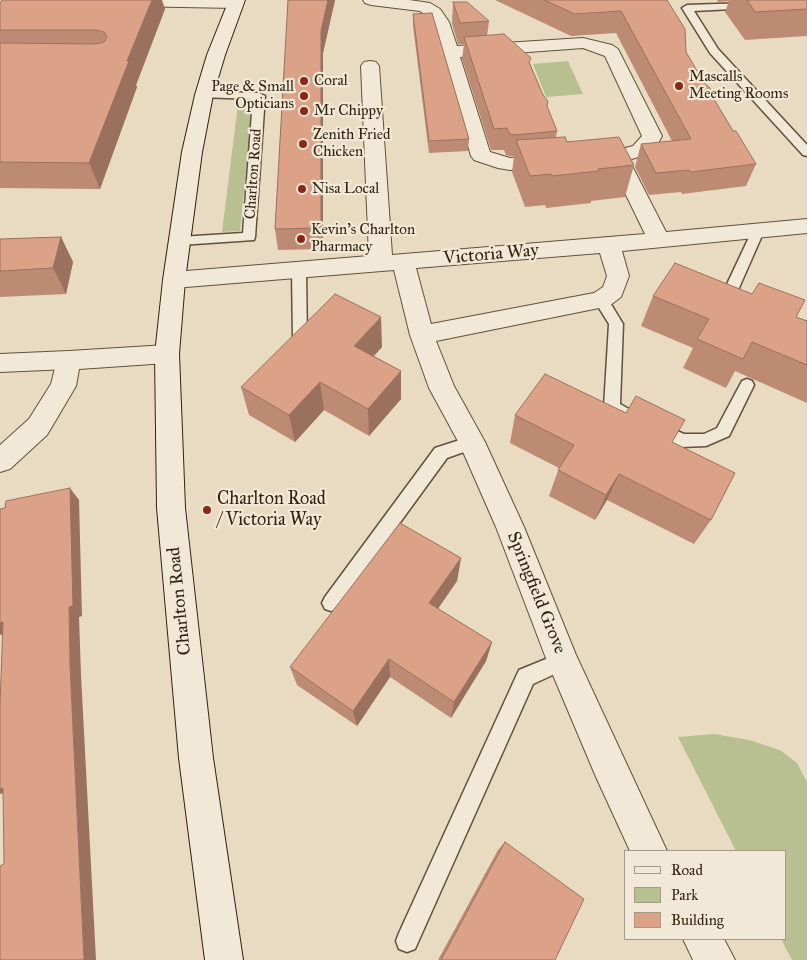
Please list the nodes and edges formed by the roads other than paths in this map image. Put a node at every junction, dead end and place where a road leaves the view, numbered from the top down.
1 (371, 0) edge
2 (111, 1) edge
3 (236, 1) edge
4 (757, 5) edge
5 (450, 52) junction
6 (370, 66) dead end
7 (204, 95) junction
8 (807, 152) edge
9 (567, 160) edge
10 (807, 226) edge
11 (758, 230) junction
12 (658, 240) junction
13 (180, 241) junction
14 (609, 245) junction
15 (392, 263) junction
16 (300, 271) junction
17 (174, 280) junction
18 (601, 300) junction
19 (745, 306) edge
20 (422, 336) junction
21 (286, 353) edge
22 (167, 354) junction
23 (69, 360) junction
24 (0, 364) edge
25 (747, 385) edge
26 (472, 442) junction
27 (0, 461) edge
28 (331, 603) dead end
29 (563, 661) junction
30 (649, 850) edge
31 (703, 940) edge
32 (407, 941) dead end
33 (224, 960) edge
34 (716, 960) edge

1 - 5 street
2 - 3 street
3 - 7 street, Charlton Road
4 - 8 lane
5 - 9 street
5 - 12 street
6 - 15 street, Springfield Grove
7 - 13 street, Charlton Road
7 - 13 lane, Charlton Road
10 - 11 street, Victoria Way
11 - 12 street, Victoria Way
11 - 19 lane
12 - 14 street, Victoria Way
13 - 17 street, Charlton Road
14 - 15 street, Victoria Way
14 - 18 street
15 - 16 street, Victoria Way
15 - 20 street, Springfield Grove
16 - 17 street, Victoria Way
16 - 21 lane
17 - 22 street, Charlton Road
18 - 20 street
18 - 25 lane
20 - 26 street, Springfield Grove
22 - 23 street
22 - 33 street, Charlton Road
23 - 24 street
23 - 27 street
26 - 28 lane
26 - 29 street, Springfield Grove
29 - 30 street, Springfield Grove
29 - 32 lane
31 - 34 street

